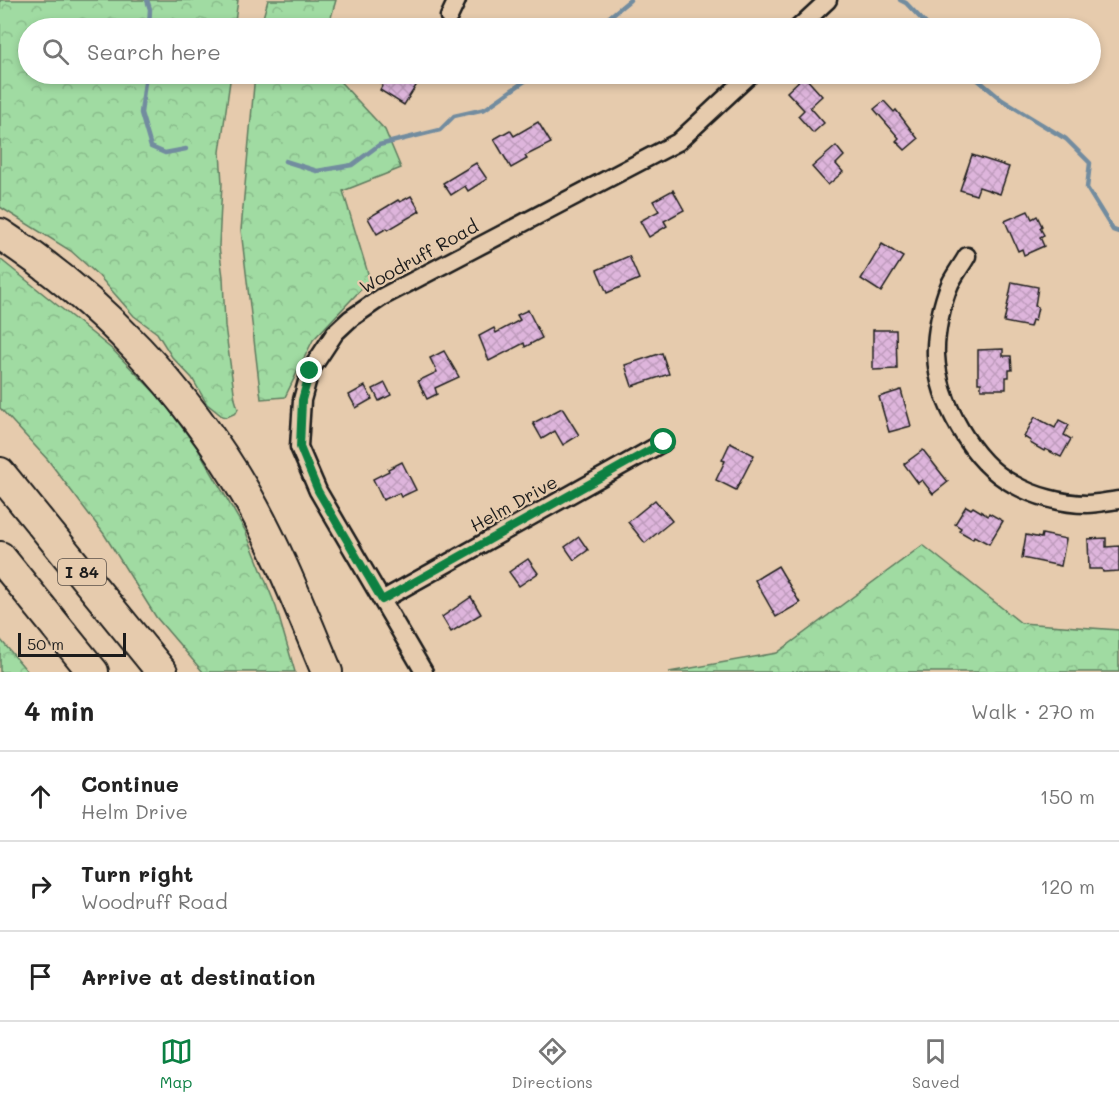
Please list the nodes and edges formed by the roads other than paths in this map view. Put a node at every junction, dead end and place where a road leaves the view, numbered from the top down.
1 (457, 0) edge
2 (826, 1) edge
3 (449, 17) dead end
4 (808, 18) edge
5 (740, 84) edge
6 (0, 234) edge
7 (967, 256) dead end
8 (664, 442) dead end
9 (0, 473) edge
10 (1119, 500) edge
11 (0, 557) edge
12 (382, 600) junction
13 (93, 672) edge
14 (162, 672) edge
15 (327, 672) edge
16 (424, 672) edge

1 - 3 street
2 - 4 street
5 - 12 street, Woodruff Road
6 - 15 highway
7 - 10 street
8 - 12 street, Helm Drive
9 - 14 highway, I 84
11 - 13 highway
12 - 16 street, Woodruff Road

